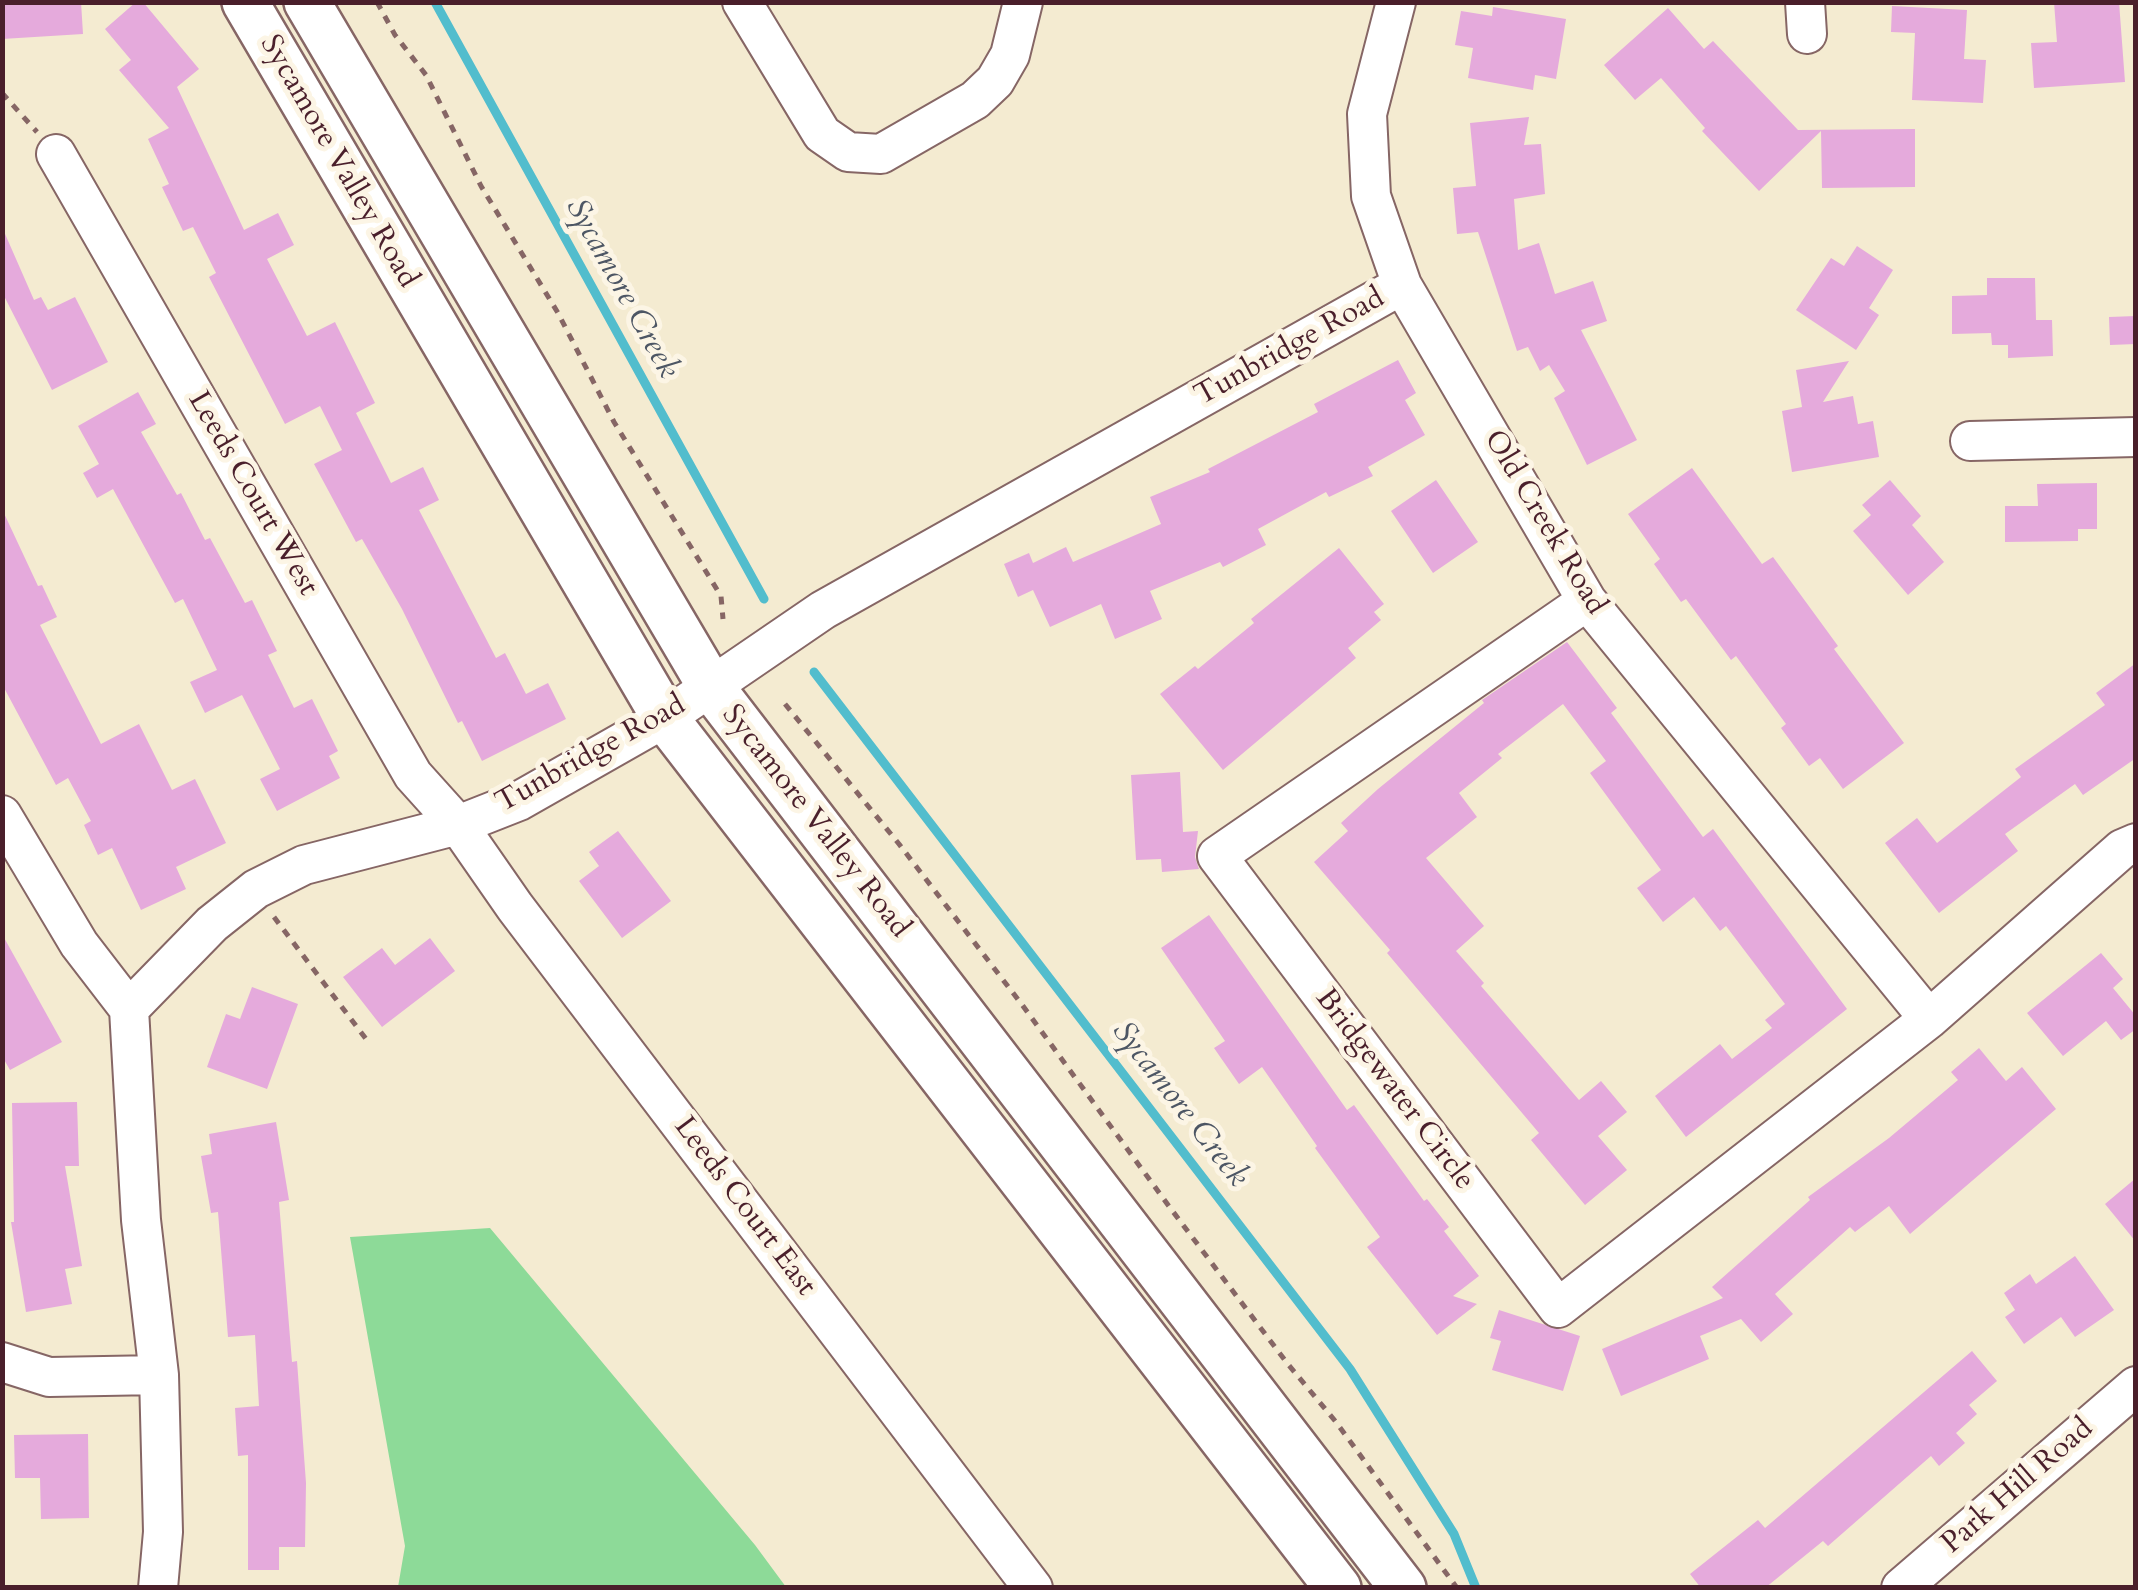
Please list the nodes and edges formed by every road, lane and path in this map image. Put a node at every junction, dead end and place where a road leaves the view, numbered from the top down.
1 (244, 2) edge
2 (307, 2) edge
3 (377, 2) edge
4 (742, 2) edge
5 (1023, 2) edge
6 (1396, 2) edge
7 (2, 93) edge
8 (56, 154) joint
9 (1402, 285) junction
10 (2136, 437) edge
11 (1970, 441) dead end
12 (1587, 601) junction
13 (723, 619) dead end
14 (711, 687) junction
15 (784, 704) dead end
16 (665, 718) junction
17 (2, 815) edge
18 (458, 825) junction
19 (2136, 843) edge
20 (256, 889) junction
21 (129, 1009) junction
22 (1929, 1019) junction
23 (369, 1043) dead end
24 (2, 1362) edge
25 (159, 1375) junction
26 (2136, 1386) edge
27 (158, 1588) edge
28 (1033, 1588) edge
29 (1338, 1588) edge
30 (1404, 1588) edge
31 (1457, 1588) edge
32 (1901, 1588) edge

1 - 16 main road, Sycamore Valley Road
2 - 14 main road, Sycamore Valley Road
3 - 13 path
4 - 5 street
6 - 9 street, Old Creek Road
7 - 8 path
8 - 18 street, Leeds Court West
9 - 12 street, Old Creek Road
9 - 14 street, Tunbridge Road
10 - 11 street
12 - 22 street, Old Creek Road
12 - 22 street, Bridgewater Circle
14 - 16 street, Tunbridge Road
14 - 30 main road, Sycamore Valley Road
15 - 31 path
16 - 18 street, Tunbridge Road
16 - 29 main road, Sycamore Valley Road
17 - 21 street
18 - 20 street, Tunbridge Road
18 - 28 street, Leeds Court East
19 - 22 street
20 - 21 street, Tunbridge Road
20 - 23 path
21 - 25 street
24 - 25 street
25 - 27 street
26 - 32 street, Park Hill Road

